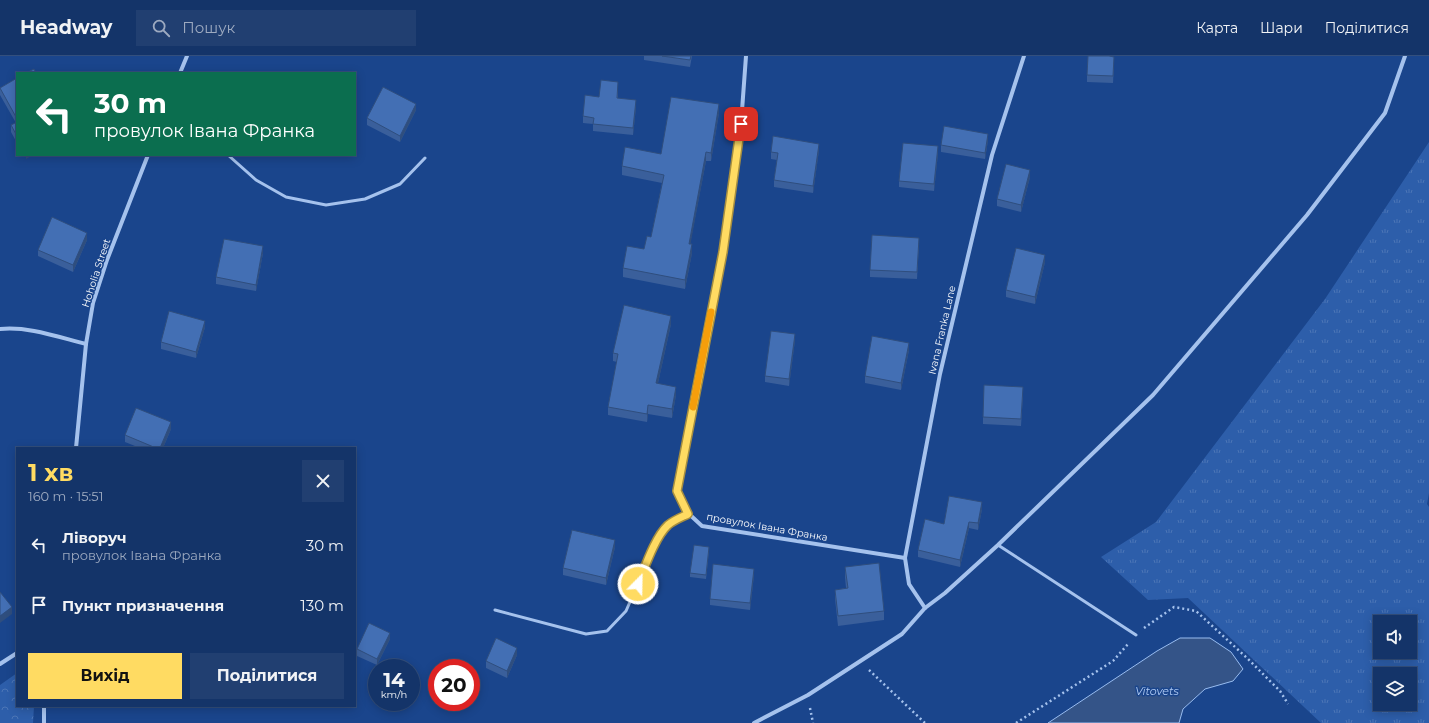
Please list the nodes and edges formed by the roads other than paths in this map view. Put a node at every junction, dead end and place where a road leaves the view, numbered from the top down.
1 (186, 56) edge
2 (746, 56) edge
3 (1024, 56) edge
4 (1405, 56) edge
5 (180, 72) edge
6 (148, 156) edge
7 (229, 156) edge
8 (425, 158) dead end
9 (0, 329) edge
10 (86, 344) junction
11 (76, 447) edge
12 (688, 514) junction
13 (998, 545) junction
14 (904, 558) junction
15 (925, 608) junction
16 (495, 610) dead end
17 (1136, 635) road end
18 (16, 654) edge
19 (0, 664) edge
20 (44, 707) edge
21 (44, 723) edge
22 (754, 723) edge

1 - 5 street
2 - 12 street, провулок Івана Франка
3 - 14 street, Ivana Franka Lane
4 - 13 street
6 - 10 street, Hoholia Street
7 - 8 lane
9 - 10 street
10 - 11 street, Hoholia Street
12 - 14 street, провулок Івана Франка
12 - 16 lane
13 - 15 street
13 - 17 lane
14 - 15 street, Ivana Franka Lane
15 - 22 street
18 - 19 street
20 - 21 street

